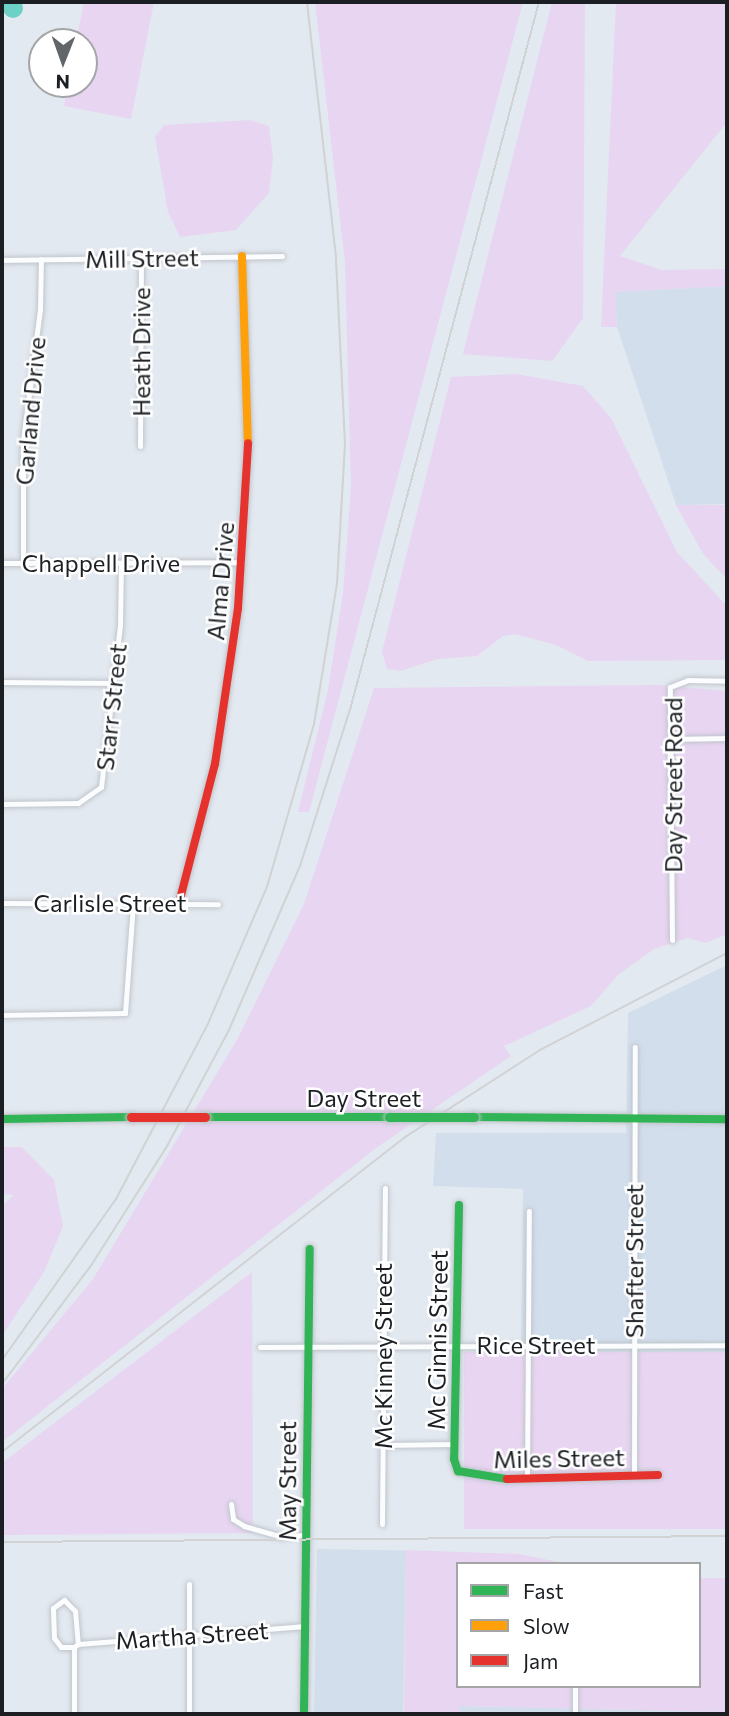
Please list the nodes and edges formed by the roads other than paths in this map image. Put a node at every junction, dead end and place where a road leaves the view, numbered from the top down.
1 (242, 256) junction
2 (282, 256) dead end
3 (142, 258) junction
4 (2, 260) edge
5 (41, 260) junction
6 (140, 446) dead end
7 (242, 562) junction
8 (23, 563) junction
9 (121, 563) junction
10 (2, 564) edge
11 (727, 681) edge
12 (2, 682) edge
13 (114, 683) junction
14 (727, 738) edge
15 (670, 739) junction
16 (2, 804) edge
17 (2, 903) edge
18 (133, 903) junction
19 (179, 903) junction
20 (218, 904) dead end
21 (672, 940) dead end
22 (2, 1015) edge
23 (635, 1047) dead end
24 (2, 1119) edge
25 (634, 1119) junction
26 (727, 1119) edge
27 (385, 1188) dead end
28 (459, 1205) dead end
29 (529, 1211) dead end
30 (310, 1249) dead end
31 (528, 1345) junction
32 (634, 1345) junction
33 (727, 1345) edge
34 (309, 1346) junction
35 (383, 1346) junction
36 (455, 1346) junction
37 (260, 1347) dead end
38 (454, 1444) junction
39 (382, 1446) junction
40 (461, 1474) joint
41 (634, 1475) junction
42 (658, 1475) dead end
43 (527, 1478) junction
44 (231, 1504) dead end
45 (382, 1524) dead end
46 (305, 1535) junction
47 (189, 1584) dead end
48 (306, 1626) junction
49 (189, 1634) junction
50 (76, 1646) junction
51 (575, 1688) edge
52 (74, 1714) edge
53 (189, 1714) edge
54 (304, 1714) edge
55 (575, 1714) edge

1 - 2 street, Mill Street
1 - 3 street, Mill Street
1 - 7 street, Alma Drive
3 - 5 street, Mill Street
3 - 6 street, Heath Drive
4 - 5 street, Mill Street
5 - 8 street, Garland Drive
7 - 9 street, Chappell Drive
7 - 19 street, Alma Drive
8 - 9 street, Chappell Drive
8 - 10 street, Chappell Drive
9 - 13 street, Starr Street
11 - 15 street, Day Street Road
12 - 13 street
13 - 16 street, Starr Street
14 - 15 street
15 - 21 street, Day Street Road
17 - 18 street, Carlisle Street
18 - 19 street, Carlisle Street
18 - 22 street
19 - 20 street, Carlisle Street
23 - 25 street, Shafter Street
24 - 25 street, Day Street, bridge
25 - 26 street, Day Street
25 - 32 street, Shafter Street
27 - 35 street, Mc Kinney Street
28 - 36 street, Mc Ginnis Street
29 - 31 street
30 - 34 street, May Street
31 - 32 street, Rice Street
31 - 36 street, Rice Street
31 - 43 street
32 - 33 street, Rice Street
32 - 41 street, Shafter Street
34 - 35 street, Rice Street
34 - 37 street, Rice Street
34 - 46 street, May Street
35 - 36 street, Rice Street
35 - 39 street, Mc Kinney Street
36 - 38 street, Mc Ginnis Street
38 - 39 street
38 - 40 street, Mc Ginnis Street
39 - 45 street, Mc Kinney Street
40 - 43 street, Miles Street
41 - 42 street, Miles Street
41 - 43 street, Miles Street
44 - 46 street
46 - 48 street, May Street
47 - 49 street
48 - 49 street, Martha Street
48 - 54 street, May Street
49 - 50 street, Martha Street
49 - 53 street
50 - 50 street
50 - 52 street
51 - 55 street

